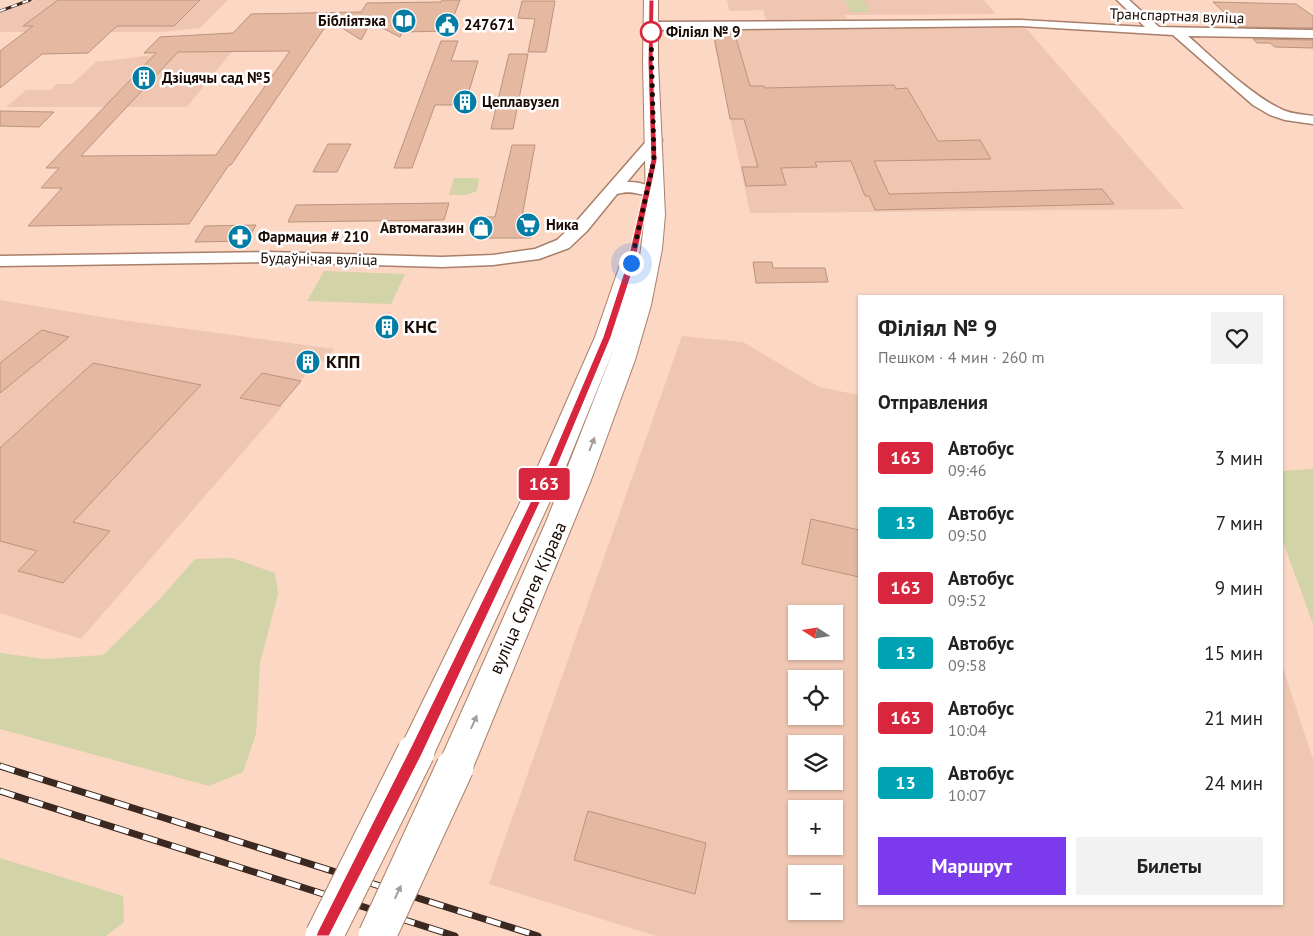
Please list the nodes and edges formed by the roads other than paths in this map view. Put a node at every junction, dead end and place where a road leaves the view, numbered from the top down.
1 (651, 0) edge
2 (1124, 0) edge
3 (651, 26) junction
4 (1156, 31) junction
5 (1176, 32) junction
6 (1313, 34) edge
7 (1308, 119) edge
8 (649, 154) junction
9 (611, 191) junction
10 (646, 191) junction
11 (0, 261) edge
12 (324, 936) edge
13 (377, 936) edge

1 - 3 main road, вуліца Сяргея Кірава
2 - 4 street
3 - 4 street, Транспартная вуліца
3 - 8 main road, вуліца Сяргея Кірава
4 - 5 street, Транспартная вуліца
5 - 6 street, Транспартная вуліца
5 - 7 street
8 - 9 street, Будаўнічая вуліца
8 - 10 main road, вуліца Сяргея Кірава
13 -> 8 main road, вуліца Сяргея Кірава, bridge
9 - 10 street
9 - 11 street, Будаўнічая вуліца
10 - 12 main road, вуліца Сяргея Кірава, bridge

